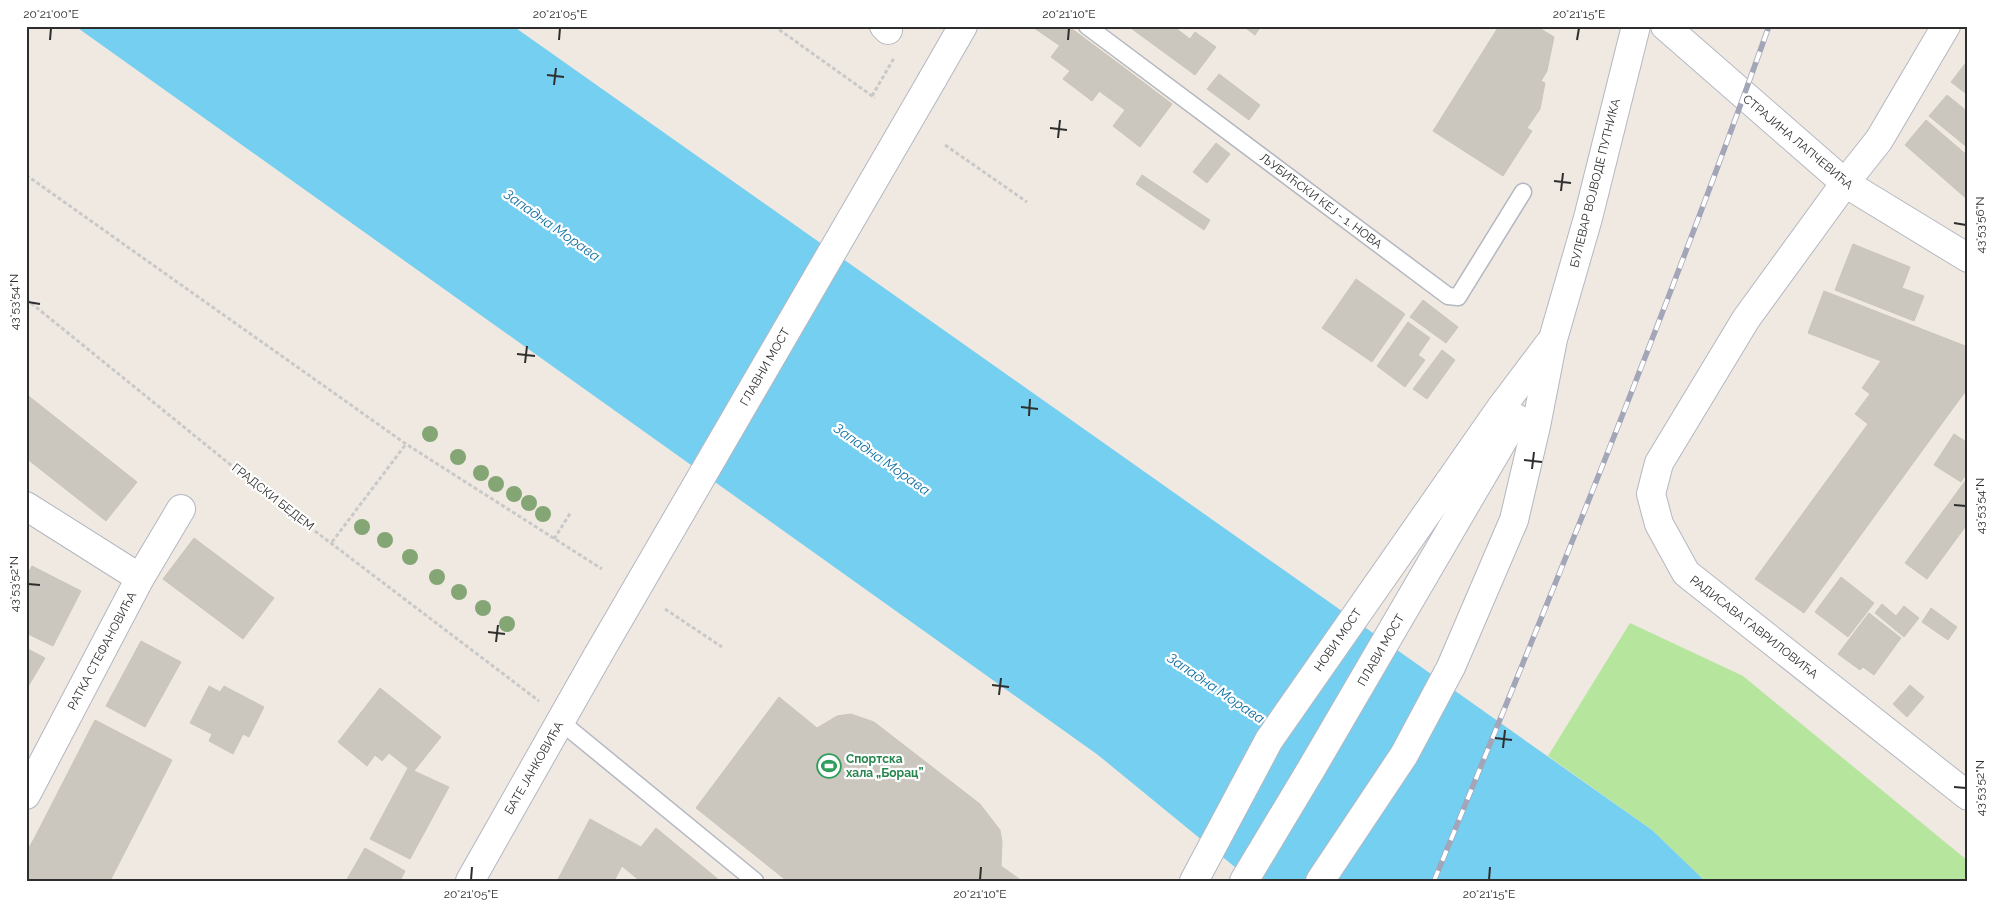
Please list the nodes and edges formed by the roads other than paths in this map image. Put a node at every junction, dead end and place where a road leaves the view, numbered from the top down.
1 (963, 26) edge
2 (1088, 26) edge
3 (1636, 26) edge
4 (1665, 26) edge
5 (1946, 26) edge
6 (1844, 183) junction
7 (1523, 192) dead end
8 (1968, 258) edge
9 (1553, 339) junction
10 (1517, 418) junction
11 (26, 506) edge
12 (181, 509) dead end
13 (140, 578) junction
14 (598, 654) joint
15 (561, 722) junction
16 (36, 752) edge
17 (26, 795) edge
18 (1968, 796) edge
19 (470, 881) edge
20 (755, 881) edge
21 (1194, 881) edge
22 (1244, 881) edge
23 (1320, 881) edge

1 - 14 main road, ГЛАВНИ МОСТ, bridge
2 - 7 lane, ЉУБИЋСКИ КЕЈ - 1. НОВА
3 - 9 main road, БУЛЕВАР ВОЈВОДЕ ПУТНИКА
4 - 6 main road, СТРАЈИНА ЛАПЧЕВИЋА
5 - 6 main road, РАДИСАВА ГАВРИЛОВИЋА
6 - 8 main road, СТРАЈИНА ЛАПЧЕВИЋА
6 - 18 main road, РАДИСАВА ГАВРИЛОВИЋА
9 - 10 main road, БУЛЕВАР ВОЈВОДЕ ПУТНИКА
9 - 10 main road, БУЛЕВАР ВОЈВОДЕ ПУТНИКА
10 - 21 main road, НОВИ МОСТ
10 - 22 main road, ПЛАВИ МОСТ
10 - 23 main road
11 - 13 main road
12 - 13 main road, РАТКА СТЕФАНОВИЋА
13 - 16 main road, РАТКА СТЕФАНОВИЋА
14 - 15 main road, БАТЕ ЈАНКОВИЋА
15 - 19 main road, БАТЕ ЈАНКОВИЋА
15 - 20 lane
16 - 17 main road, РАТКА СТЕФАНОВИЋА

